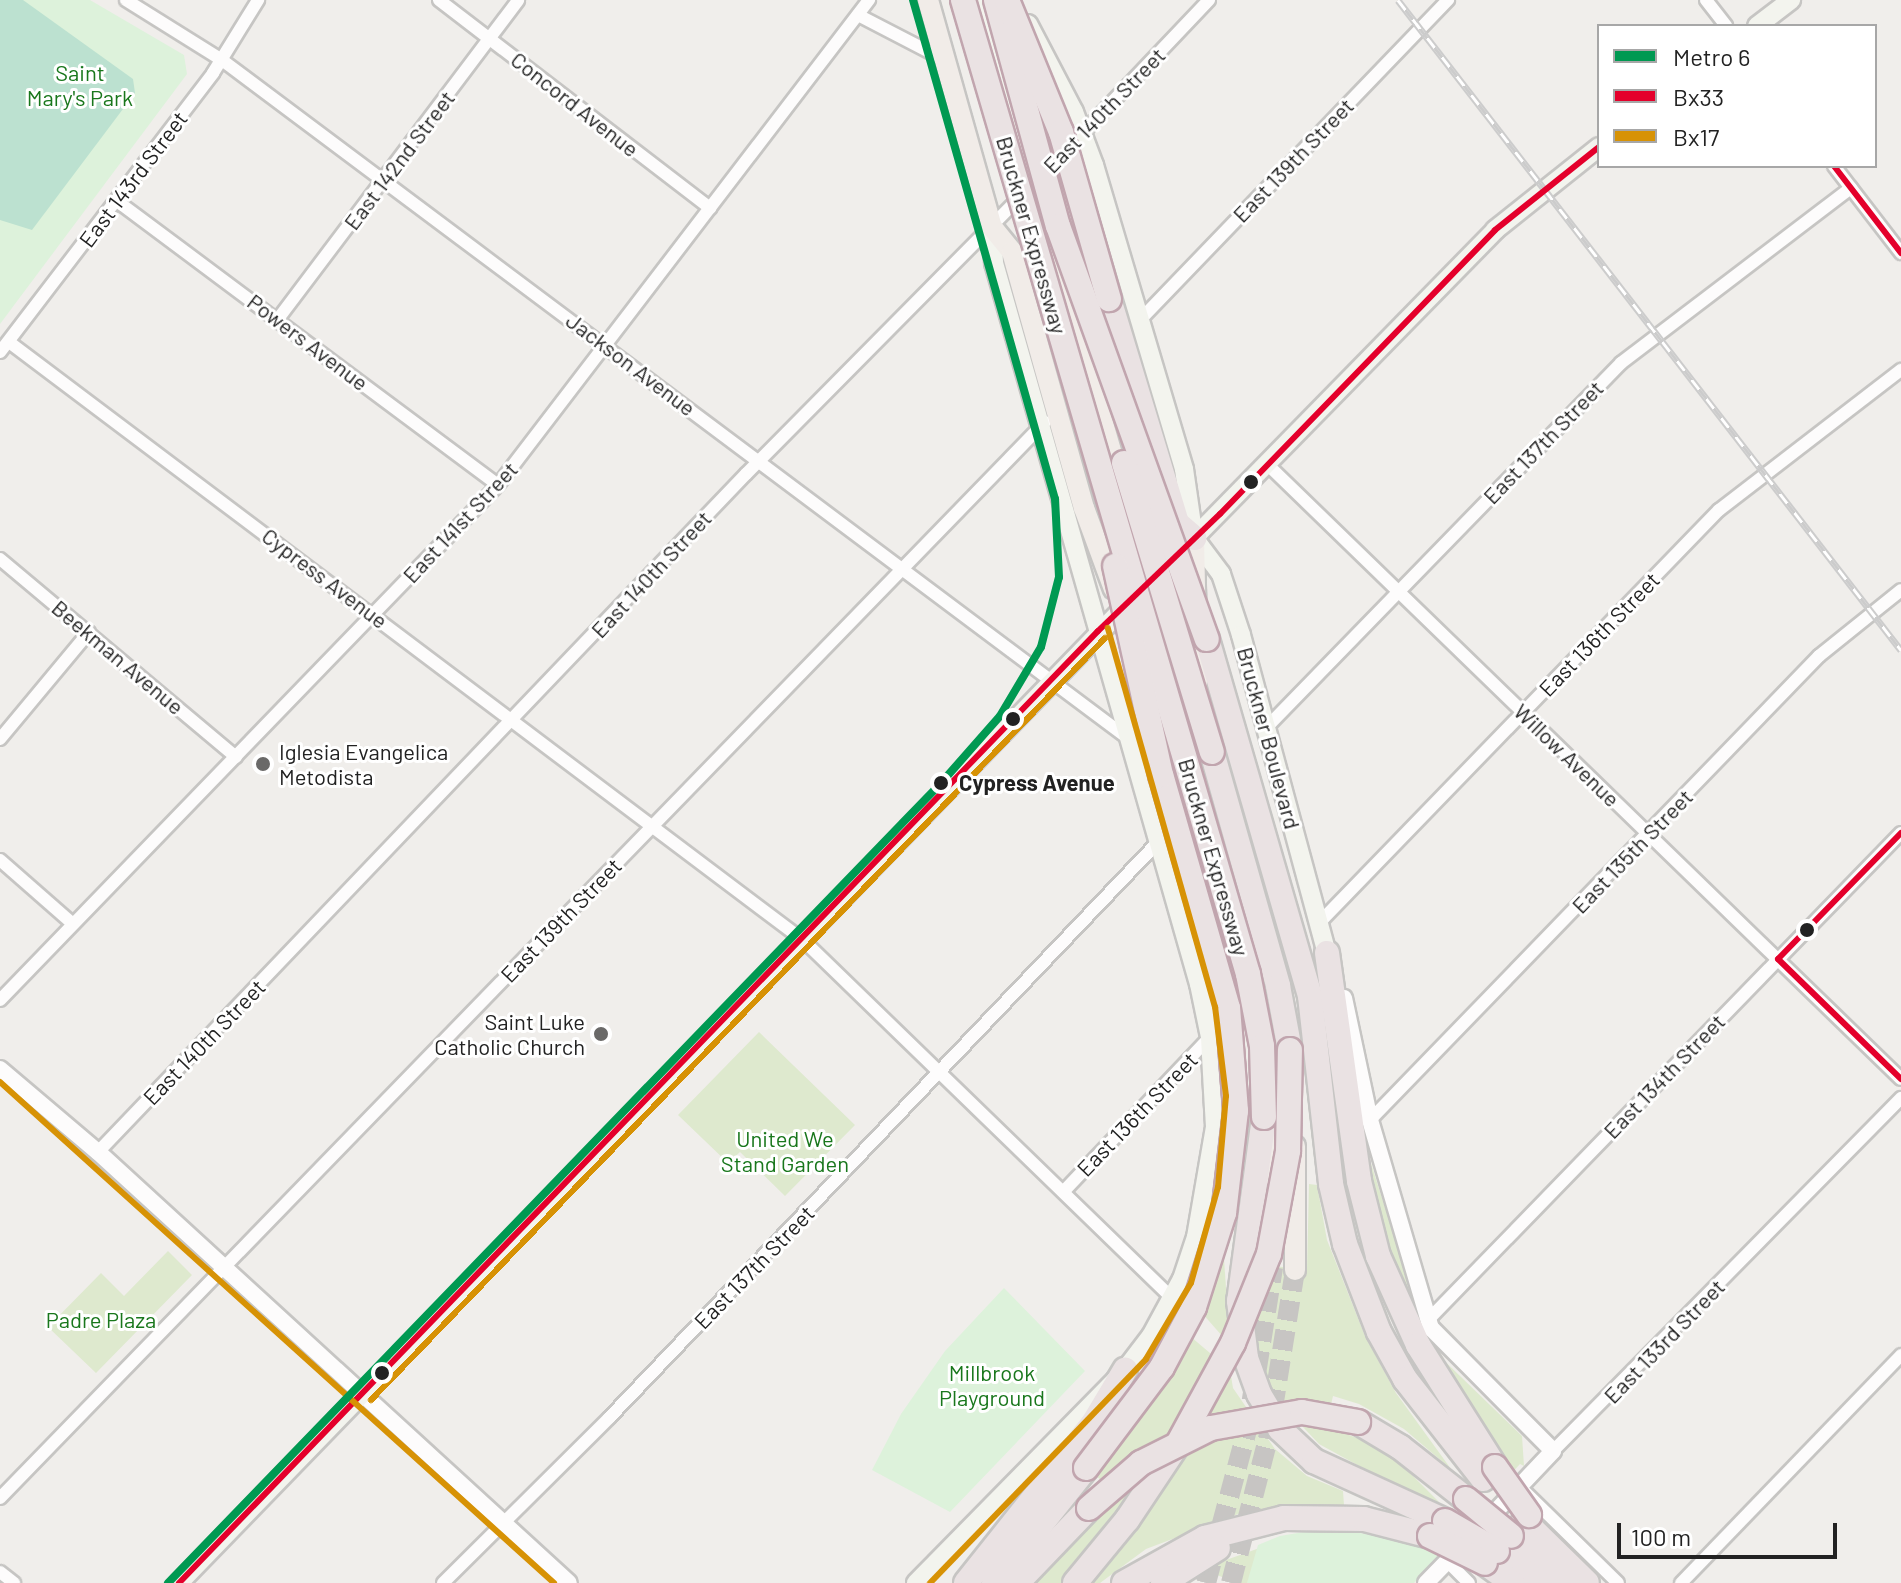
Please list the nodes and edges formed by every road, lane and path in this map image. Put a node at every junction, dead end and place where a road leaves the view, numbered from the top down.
1 (126, 0) edge
2 (258, 0) edge
3 (439, 0) edge
4 (518, 0) edge
5 (869, 0) edge
6 (928, 0) edge
7 (963, 0) edge
8 (975, 0) edge
9 (996, 0) edge
10 (1007, 0) edge
11 (1015, 0) edge
12 (1209, 0) edge
13 (1448, 0) edge
14 (1706, 0) edge
15 (1791, 0) edge
16 (858, 15) junction
17 (1724, 24) edge
18 (1760, 24) edge
19 (490, 38) junction
20 (943, 59) junction
21 (222, 60) junction
22 (1082, 134) junction
23 (1597, 149) edge
24 (1836, 168) edge
25 (383, 179) junction
26 (1033, 184) junction
27 (1851, 188) junction
28 (117, 201) junction
29 (710, 208) junction
30 (1058, 226) junction
31 (992, 227) junction
32 (1901, 253) edge
33 (278, 319) junction
34 (1139, 321) junction
35 (606, 345) junction
36 (4, 347) edge
37 (1901, 370) edge
38 (1082, 411) junction
39 (1049, 420) junction
40 (759, 461) junction
41 (1267, 464) junction
42 (498, 485) junction
43 (1194, 538) junction
44 (0, 559) edge
45 (902, 566) junction
46 (1149, 581) junction
47 (1901, 590) edge
48 (1399, 593) junction
49 (1123, 607) junction
50 (374, 615) junction
51 (1098, 631) junction
52 (89, 632) junction
53 (1053, 682) junction
54 (1524, 713) junction
55 (514, 719) junction
56 (1265, 729) junction
57 (1199, 738) junction
58 (0, 739) edge
59 (1129, 739) junction
60 (236, 757) junction
61 (654, 825) junction
62 (1901, 833) edge
63 (1649, 834) junction
64 (1158, 842) junction
65 (0, 860) edge
66 (1319, 923) junction
67 (73, 924) junction
68 (803, 940) junction
69 (1327, 953) junction
70 (1778, 959) junction
71 (0, 1000) edge
72 (1210, 1037) junction
73 (0, 1069) edge
74 (941, 1073) junction
75 (1901, 1079) edge
76 (1901, 1098) edge
77 (1370, 1120) junction
78 (98, 1152) junction
79 (1064, 1191) junction
80 (1273, 1267) tunnel mouth
81 (225, 1268) junction
82 (1295, 1270) tunnel mouth
83 (1172, 1298) junction
84 (1428, 1320) junction
85 (1901, 1355) edge
86 (1125, 1370) junction
87 (364, 1393) junction
88 (1553, 1451) junction
89 (1489, 1473) junction
90 (1520, 1487) junction
91 (0, 1498) edge
92 (1284, 1518) junction
93 (505, 1523) junction
94 (1438, 1528) junction
95 (1509, 1537) junction
96 (1447, 1561) junction
97 (0, 1572) edge
98 (1564, 1572) edge
99 (14, 1583) edge
100 (179, 1583) edge
101 (443, 1583) edge
102 (569, 1583) edge
103 (916, 1583) edge
104 (966, 1583) edge
105 (994, 1583) edge
106 (1017, 1583) edge
107 (1075, 1583) edge
108 (1124, 1583) edge
109 (1163, 1583) edge
110 (1426, 1583) edge
111 (1469, 1583) edge
112 (1513, 1583) edge
113 (1539, 1583) edge
114 (1587, 1583) edge
115 (1618, 1583) edge
116 (1681, 1583) edge

1 - 21 street, Jackson Avenue
2 - 21 street, East 143rd Street
3 - 19 street, Concord Avenue
4 - 19 street, East 142nd Street
5 - 16 street, East 141st Street
6 - 20 main road
7 - 38 highway, Bruckner Expressway, bridge
8 - 26 main road
9 - 30 highway, Bruckner Expressway, bridge
10 - 43 highway, bridge
11 - 22 main road, Bruckner Boulevard
12 - 22 street, East 140th Street
13 - 34 street, East 139th Street
14 - 17 street
15 - 18 main road
16 - 20 street
16 - 29 street, East 141st Street
19 - 25 street, East 142nd Street
19 - 29 street, Concord Avenue
20 - 31 main road
21 - 25 street, Jackson Avenue
21 - 28 street, East 143rd Street
22 - 26 street, East 140th Street
22 - 34 main road, Bruckner Boulevard
23 - 41 main road
24 - 27 street
25 - 33 street, East 142nd Street
25 - 35 street, Jackson Avenue
26 - 31 street, East 140th Street
26 - 46 main road
27 - 32 street
27 - 48 street, East 137th Street
28 - 33 street, Powers Avenue
28 - 36 street, East 143rd Street
29 - 35 street, East 141st Street
30 - 89 highway, Bruckner Expressway, bridge
30 - 107 highway, bridge
31 - 39 main road
31 - 40 street, East 140th Street
33 - 42 street, Powers Avenue
34 - 43 main road, Bruckner Boulevard
35 - 40 street, Jackson Avenue
35 - 42 street, East 141st Street
36 - 50 street, Cypress Avenue
37 - 54 street, East 136th Street
38 - 94 highway, Bruckner Expressway, bridge
38 - 105 highway, bridge
39 - 45 street, East 139th Street
39 - 49 main road
39 - 51 main road
40 - 45 street, Jackson Avenue
40 - 55 street, East 140th Street
41 - 43 main road
41 - 48 street, Willow Avenue
42 - 50 street, East 141st Street
43 - 46 main road
43 - 56 main road, Bruckner Boulevard
43 - 57 main road
44 - 52 street, Beekman Avenue
45 - 53 street, Jackson Avenue
45 - 61 street, East 139th Street
46 - 49 main road
46 - 57 main road
47 - 63 street, East 135th Street
48 - 54 street, Willow Avenue
48 - 56 street, East 137th Street
49 - 51 main road
49 - 80 main road
50 - 55 street, Cypress Avenue
50 - 60 street, East 141st Street
51 - 53 main road
51 - 59 main road
52 - 58 street
52 - 60 street, Beekman Avenue
53 - 59 street, Jackson Avenue
53 - 68 main road
54 - 63 street, Willow Avenue
54 - 66 street, East 136th Street
55 - 61 street, Cypress Avenue
55 - 78 street, East 140th Street
56 - 66 main road, Bruckner Boulevard
57 - 82 main road
59 - 64 main road
60 - 67 street, East 141st Street
61 - 68 street, Cypress Avenue
61 - 81 street, East 139th Street
62 - 70 street, East 134th Street
63 - 70 street, Willow Avenue
63 - 77 street, East 135th Street
64 - 72 main road
64 - 74 street, East 137th Street
65 - 67 street
66 - 69 main road, Bruckner Boulevard
67 - 71 street, East 141st Street
68 - 74 street, Cypress Avenue
68 - 87 main road
69 - 77 street, Bruckner Boulevard
69 - 89 highway
70 - 75 street, Willow Avenue
70 - 84 street, East 134th Street
72 - 79 street, East 136th Street
72 - 83 main road
73 - 78 street
74 - 79 street, Cypress Avenue
74 - 93 street, East 137th Street
76 - 88 street, East 133rd Street
77 - 84 street, Bruckner Boulevard
78 - 81 street
79 - 83 street, Cypress Avenue
81 - 87 street
81 - 91 street, East 139th Street
83 - 86 main road
84 - 88 street, Bruckner Boulevard
85 - 116 street
86 - 103 main road
86 - 104 highway
87 - 93 street
87 - 100 main road
88 - 90 street, East 133rd Street
89 - 95 highway, Bruckner Expressway
90 - 96 street, East 133rd Street
90 - 115 street
92 - 94 highway
92 - 108 highway
92 - 109 highway
93 - 101 street, East 137th Street
93 - 102 street
94 - 95 highway, bridge
95 - 98 highway, Bruckner Expressway
95 - 106 highway, bridge
95 - 112 highway
95 - 113 highway, Bruckner Expressway
96 - 110 street, East 133rd Street
96 - 111 street
97 - 99 street
98 - 114 highway, Bruckner Expressway

